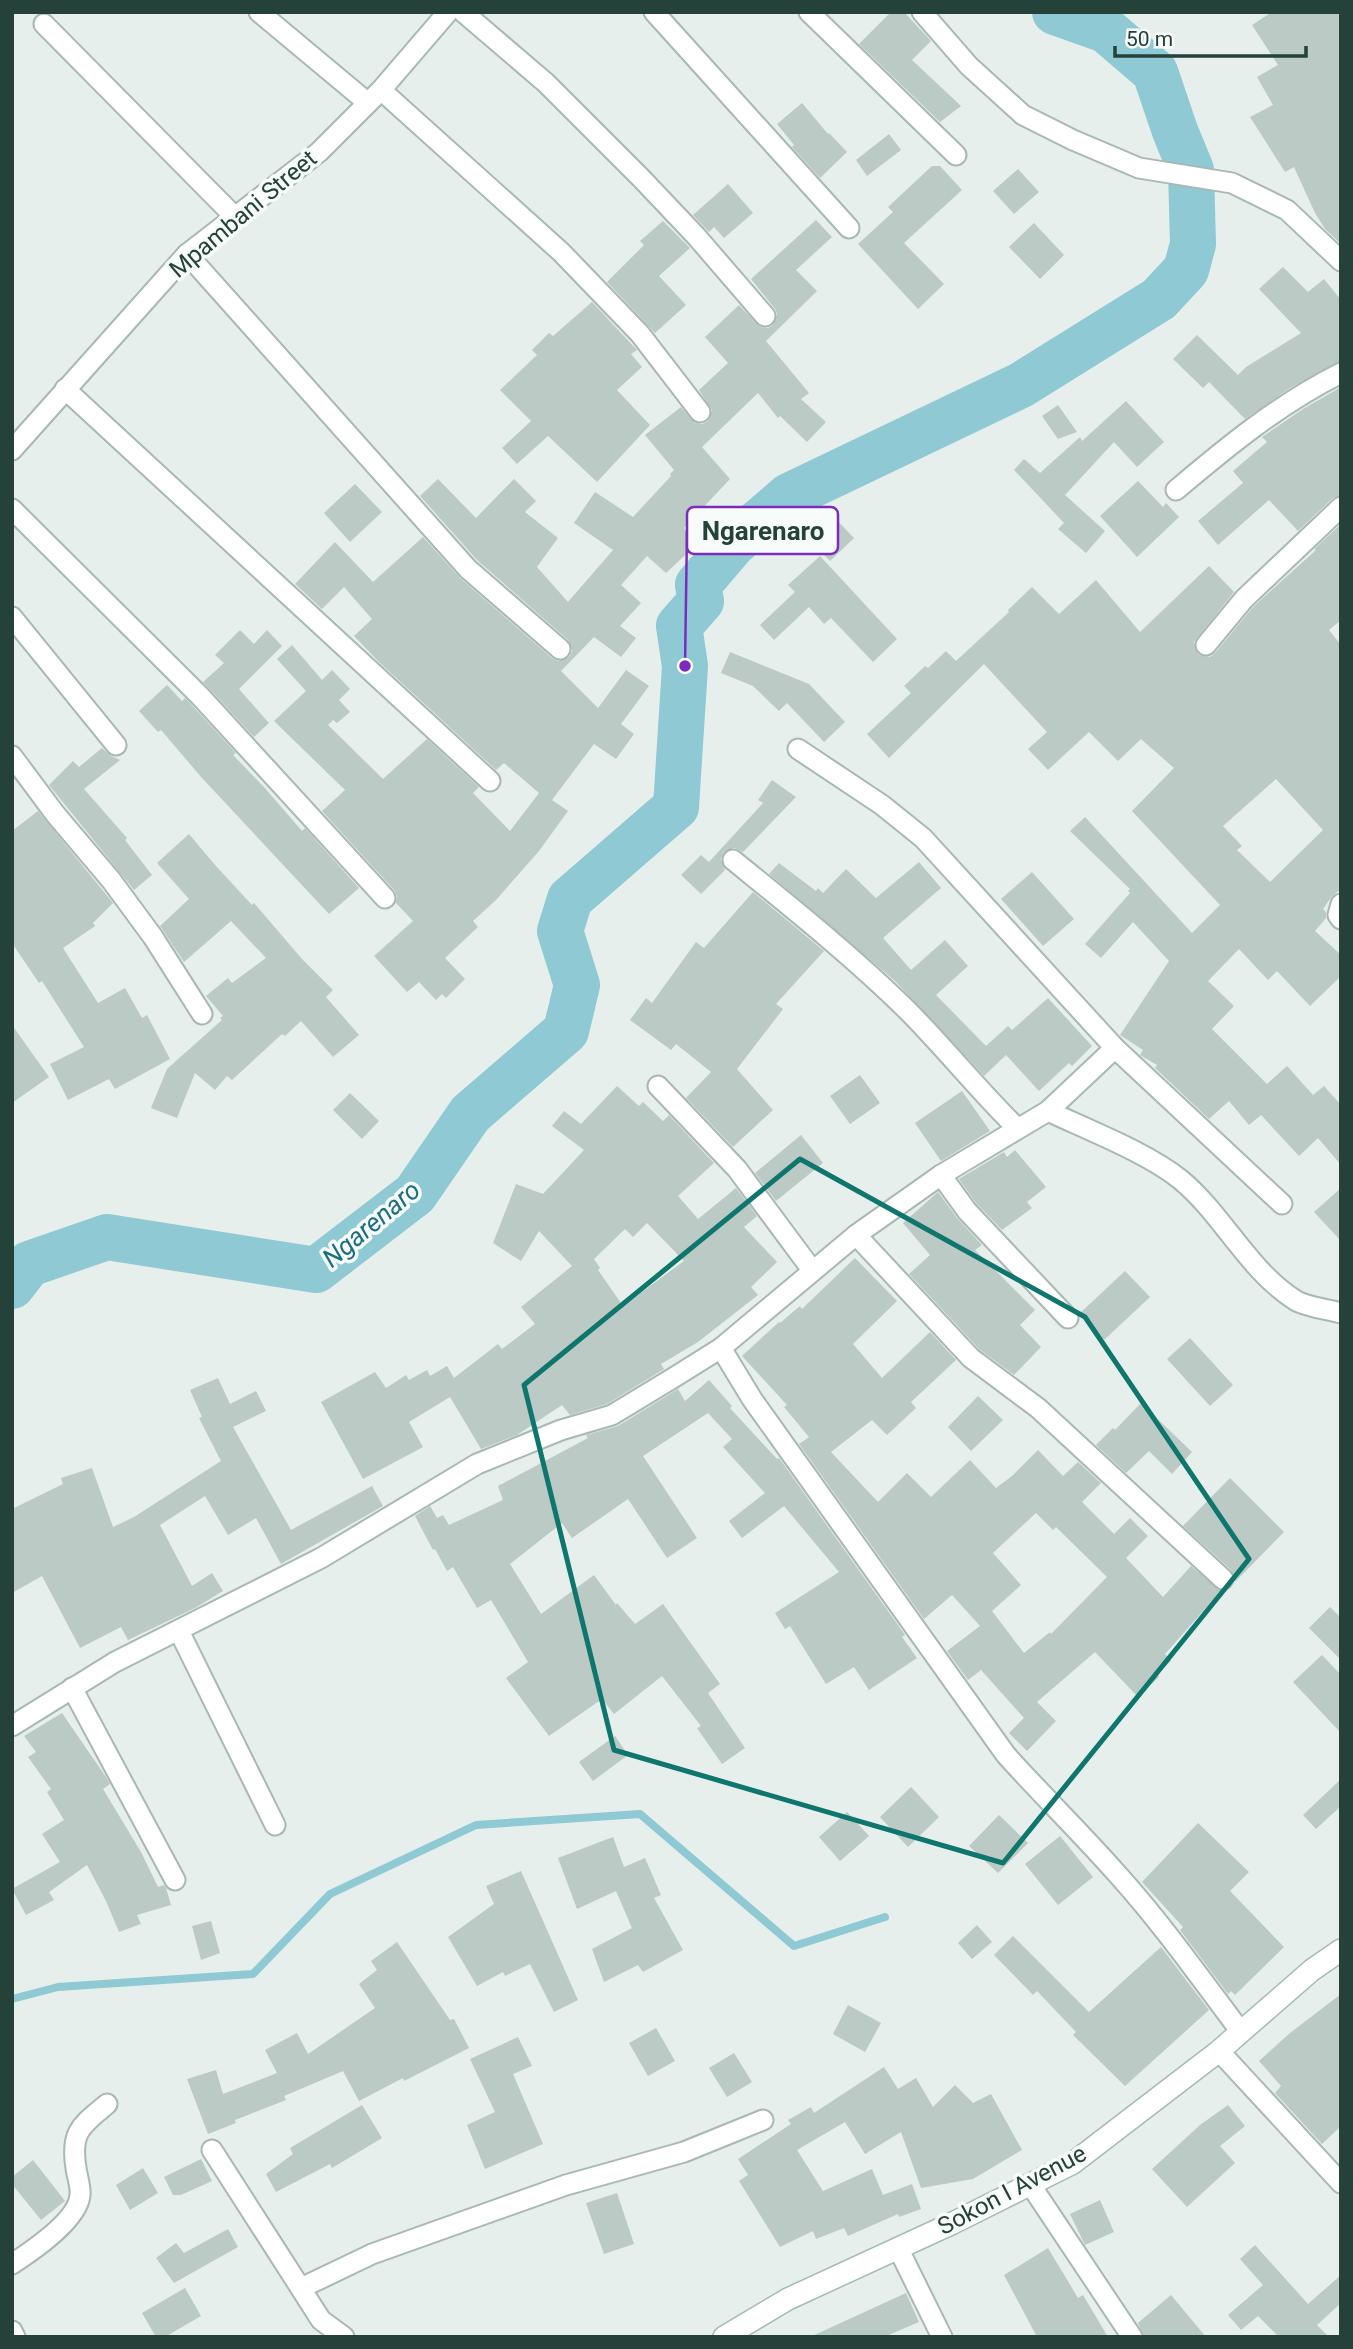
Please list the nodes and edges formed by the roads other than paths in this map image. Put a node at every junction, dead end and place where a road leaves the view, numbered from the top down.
1 (259, 12) edge
2 (448, 12) edge
3 (463, 12) edge
4 (654, 12) edge
5 (809, 12) edge
6 (922, 12) edge
7 (44, 24) dead end
8 (374, 97) junction
9 (956, 155) dead end
10 (235, 217) junction
11 (849, 228) dead end
12 (187, 254) junction
13 (1341, 261) edge
14 (765, 316) dead end
15 (1341, 373) edge
16 (65, 389) junction
17 (700, 412) dead end
18 (12, 450) edge
19 (1176, 490) dead end
20 (1341, 507) edge
21 (12, 509) edge
22 (12, 617) edge
23 (1206, 645) dead end
24 (560, 649) dead end
25 (116, 745) dead end
26 (798, 748) dead end
27 (12, 756) edge
28 (490, 781) dead end
29 (733, 860) dead end
30 (385, 898) dead end
31 (1341, 904) edge
32 (1341, 919) edge
33 (202, 1014) dead end
34 (1115, 1048) junction
35 (658, 1086) dead end
36 (1048, 1111) junction
37 (1017, 1128) junction
38 (941, 1175) junction
39 (1282, 1204) dead end
40 (856, 1235) junction
41 (812, 1269) junction
42 (1341, 1312) edge
43 (1068, 1318) dead end
44 (721, 1348) junction
45 (1223, 1579) dead end
46 (178, 1630) junction
47 (72, 1688) junction
48 (12, 1726) edge
49 (275, 1825) dead end
50 (175, 1880) dead end
51 (1341, 1950) edge
52 (1241, 2032) junction
53 (1219, 2050) junction
54 (107, 2104) dead end
55 (763, 2120) dead end
56 (212, 2150) dead end
57 (1341, 2183) edge
58 (1030, 2184) junction
59 (898, 2248) junction
60 (12, 2264) edge
61 (301, 2288) junction
62 (12, 2331) edge
63 (15, 2337) edge
64 (344, 2337) edge
65 (724, 2337) edge
66 (942, 2337) edge
67 (1132, 2337) edge

1 - 8 street
2 - 8 street, Mpambani Street
3 - 14 street
4 - 11 street
5 - 9 street
6 - 13 street
7 - 10 street
8 - 10 street, Mpambani Street
8 - 17 street
10 - 12 street, Mpambani Street
12 - 16 street, Mpambani Street
12 - 24 street
15 - 19 street
16 - 18 street, Mpambani Street
16 - 28 street
20 - 23 street
21 - 30 street
22 - 25 street
26 - 34 street
27 - 33 street
29 - 37 street
31 - 32 street
34 - 36 street
34 - 39 street
35 - 41 street
36 - 37 street
36 - 42 street
37 - 38 street
38 - 40 street
38 - 43 street
40 - 41 street
40 - 45 street
41 - 44 street
44 - 46 street
44 - 52 street
46 - 47 street
46 - 49 street
47 - 48 street
47 - 50 street
51 - 52 street, Sokon I Avenue
52 - 53 street, Sokon I Avenue
53 - 57 street
53 - 58 street, Sokon I Avenue
54 - 60 street
55 - 61 street
56 - 61 street
58 - 59 street, Sokon I Avenue
58 - 67 street
59 - 65 street, Sokon I Avenue
59 - 66 street
61 - 64 street
62 - 63 street

